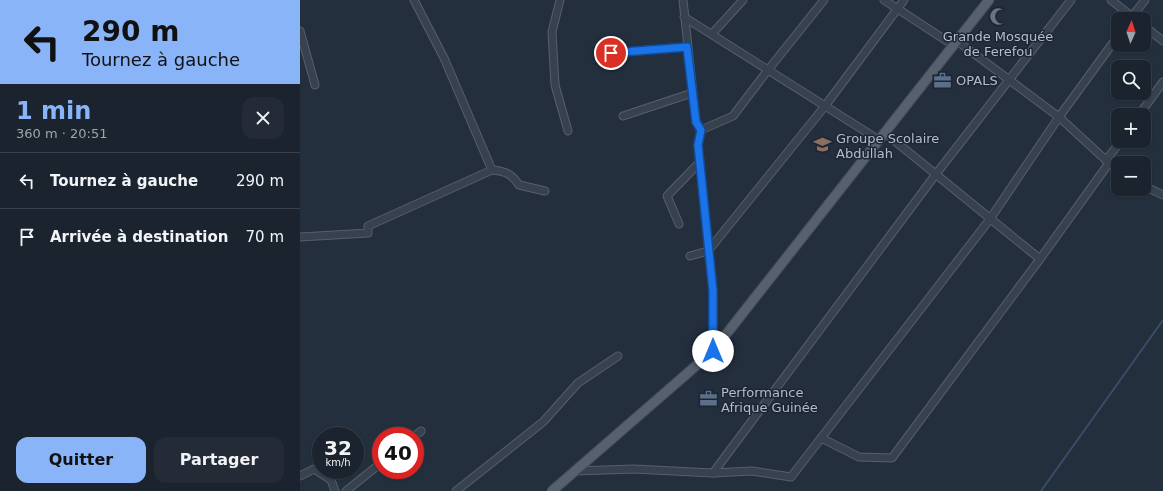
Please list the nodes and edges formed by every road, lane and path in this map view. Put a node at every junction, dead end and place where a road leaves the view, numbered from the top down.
1 (414, 0) edge
2 (560, 0) edge
3 (683, 0) edge
4 (743, 0) edge
5 (824, 0) edge
6 (884, 0) edge
7 (904, 0) edge
8 (989, 0) edge
9 (1071, 0) edge
10 (1111, 0) edge
11 (1145, 0) edge
12 (897, 8) junction
13 (1125, 12) edge
14 (1136, 12) edge
15 (684, 17) junction
16 (300, 31) edge
17 (1151, 32) edge
18 (712, 34) junction
19 (1163, 41) edge
20 (955, 43) junction
21 (1111, 46) edge
22 (687, 47) junction
23 (611, 53) dead end
24 (768, 70) junction
25 (1009, 81) junction
26 (1163, 82) edge
27 (315, 85) dead end
28 (692, 93) junction
29 (825, 106) junction
30 (1144, 108) edge
31 (623, 116) dead end
32 (1059, 117) junction
33 (701, 130) junction
34 (568, 131) dead end
35 (882, 136) junction
36 (1116, 148) edge
37 (699, 162) junction
38 (1107, 162) junction
39 (1111, 165) edge
40 (492, 170) junction
41 (936, 174) junction
42 (1151, 189) edge
43 (545, 191) dead end
44 (1163, 195) edge
45 (990, 219) junction
46 (679, 224) dead end
47 (300, 237) edge
48 (708, 250) junction
49 (690, 256) dead end
50 (1040, 259) junction
51 (713, 351) junction
52 (618, 356) dead end
53 (821, 438) junction
54 (372, 470) edge
55 (575, 471) junction
56 (713, 473) junction
57 (300, 476) edge
58 (335, 491) edge
59 (346, 491) edge
60 (456, 491) edge
61 (552, 491) edge

1 - 40 street
2 - 34 street
3 - 15 street
4 - 18 street
5 - 24 street
6 - 12 street
7 - 12 street
8 - 20 main road
9 - 25 street
10 - 13 street
11 - 14 street
12 - 20 street
12 - 29 street
15 - 18 street
15 - 22 street
16 - 27 street
17 - 19 street
18 - 24 street
20 - 25 street
20 - 35 main road
21 - 32 street
22 - 23 street
22 - 28 street
24 - 29 street
24 - 33 street
25 - 32 street
25 - 41 street
26 - 30 street
28 - 31 street
28 - 33 street
29 - 35 street
29 - 48 street
32 - 38 street
32 - 45 street
33 - 37 street
35 - 41 street
35 - 51 main road
36 - 38 street
37 - 46 street
37 - 48 street
38 - 39 street
38 - 50 street
40 - 43 street
40 - 47 street
41 - 45 street
41 - 56 street
42 - 44 street
45 - 50 street
45 - 53 street
48 - 49 street
48 - 51 street
50 - 53 street
51 - 55 main road
52 - 60 street
53 - 56 street
54 - 59 street
55 - 56 street
55 - 61 main road
57 - 58 street

